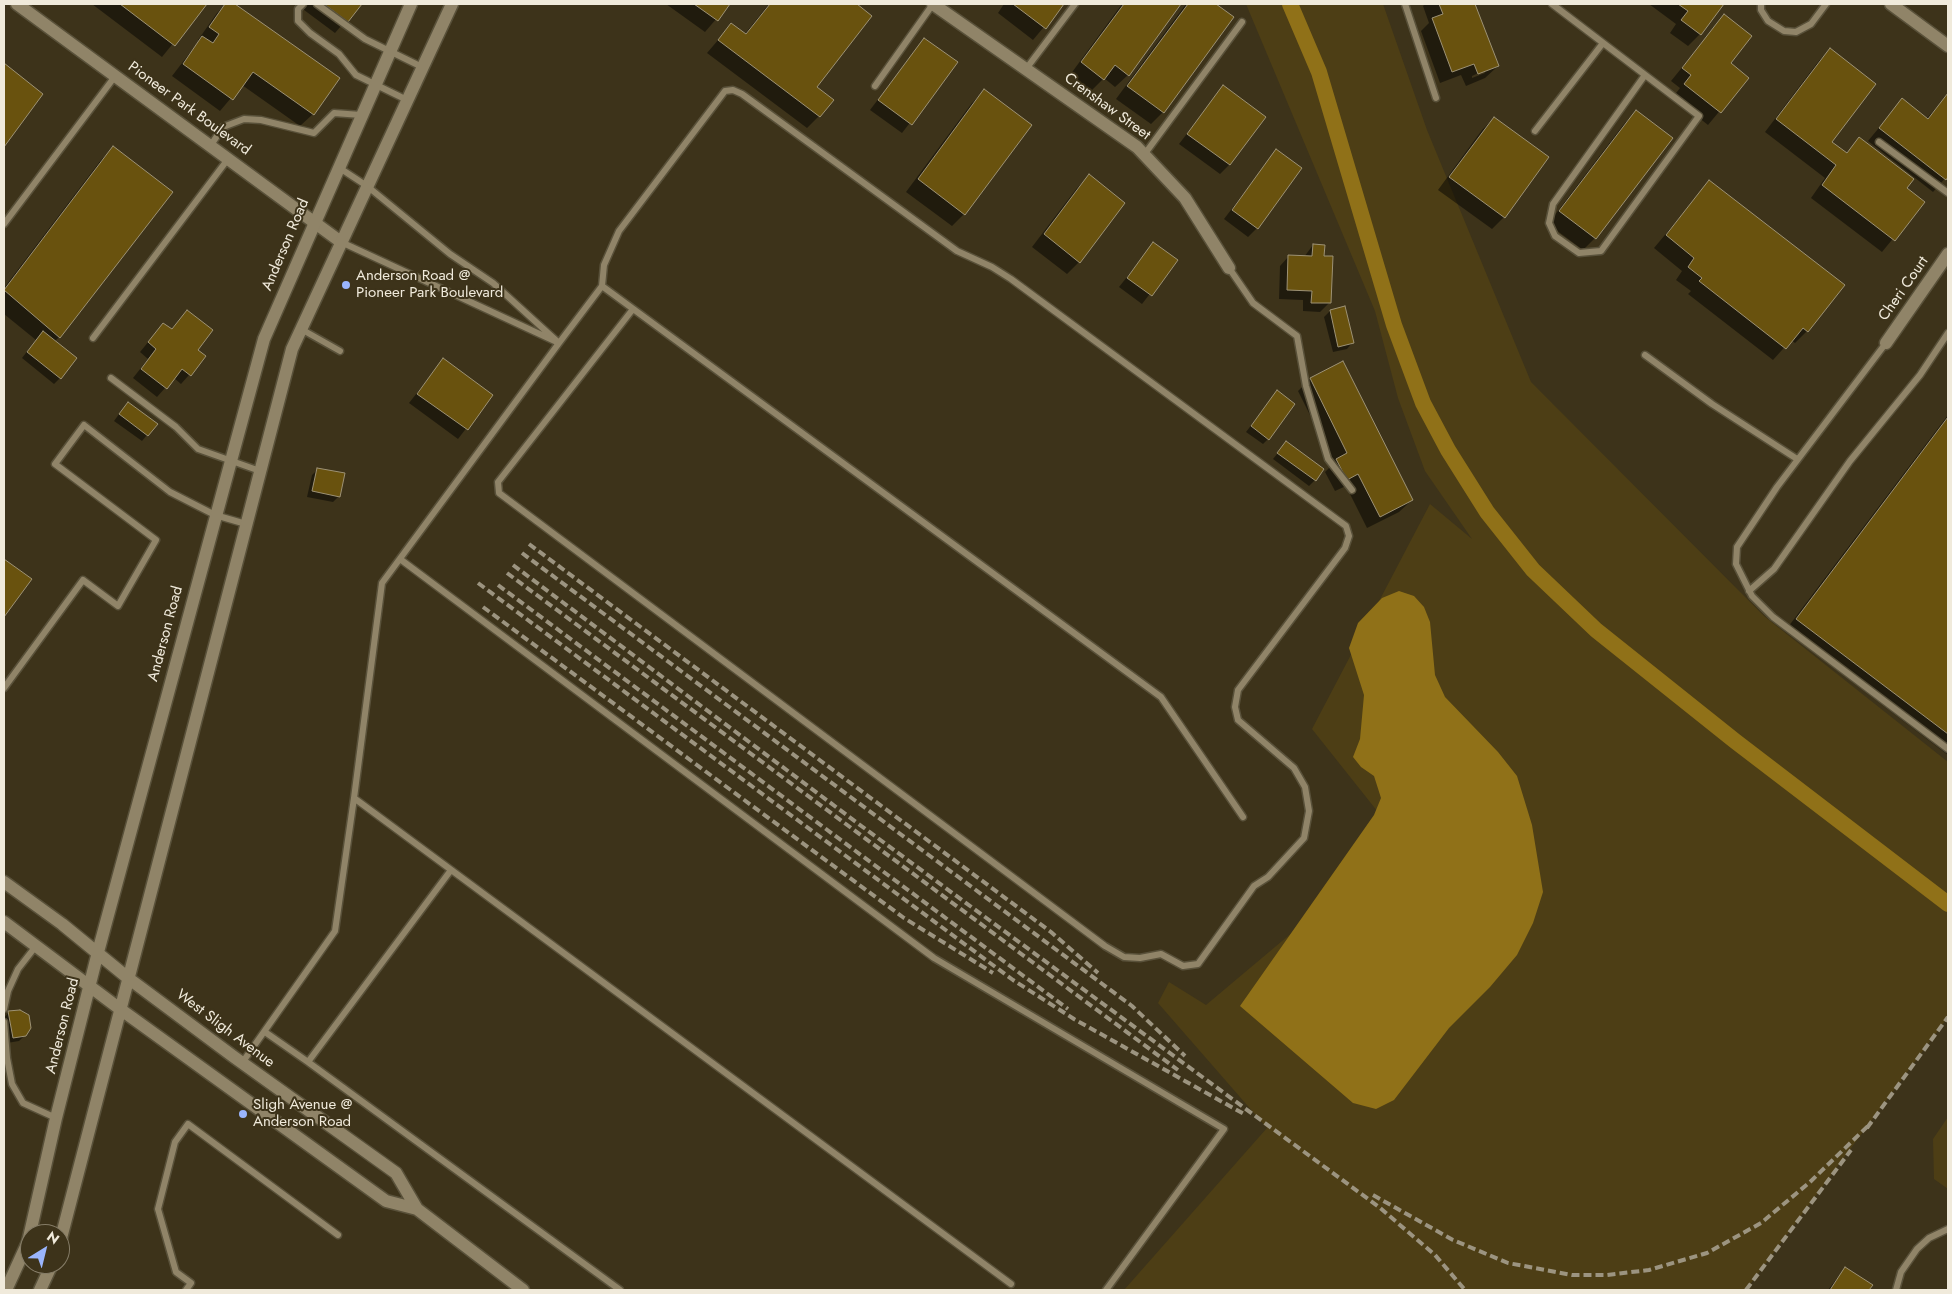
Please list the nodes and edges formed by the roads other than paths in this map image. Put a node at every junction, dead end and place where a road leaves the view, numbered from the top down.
1 (17, 4) edge
2 (303, 4) edge
3 (317, 4) edge
4 (411, 4) edge
5 (452, 4) edge
6 (933, 4) edge
7 (1075, 4) edge
8 (1405, 4) edge
9 (1552, 4) edge
10 (1761, 4) edge
11 (1826, 4) edge
12 (1890, 4) edge
13 (1242, 22) dead end
14 (1603, 43) junction
15 (1948, 46) edge
16 (390, 51) junction
17 (422, 67) junction
18 (1026, 69) junction
19 (116, 75) junction
20 (1645, 75) junction
21 (375, 84) junction
22 (875, 86) dead end
23 (1436, 98) dead end
24 (407, 100) junction
25 (361, 115) junction
26 (1535, 131) dead end
27 (1879, 142) dead end
28 (211, 145) junction
29 (1144, 155) junction
30 (229, 158) junction
31 (338, 167) junction
32 (367, 186) junction
33 (1948, 193) edge
34 (314, 222) junction
35 (4, 224) edge
36 (341, 242) junction
37 (1948, 256) edge
38 (1229, 268) joint
39 (602, 286) junction
40 (633, 309) junction
41 (301, 329) junction
42 (1948, 333) edge
43 (93, 338) dead end
44 (559, 343) junction
45 (1886, 343) joint
46 (340, 351) dead end
47 (1645, 355) dead end
48 (111, 378) dead end
49 (1797, 459) junction
50 (230, 462) junction
51 (260, 471) junction
52 (1352, 490) dead end
53 (215, 515) junction
54 (246, 524) junction
55 (400, 559) junction
56 (1749, 592) junction
57 (4, 688) edge
58 (1948, 749) edge
59 (354, 798) junction
60 (1243, 816) dead end
61 (451, 870) junction
62 (4, 882) edge
63 (4, 922) edge
64 (36, 946) junction
65 (98, 952) junction
66 (128, 978) junction
67 (90, 985) junction
68 (4, 1008) edge
69 (120, 1009) junction
70 (4, 1022) edge
71 (265, 1032) junction
72 (308, 1062) junction
73 (242, 1063) junction
74 (56, 1118) junction
75 (417, 1209) junction
76 (65, 1224) edge
77 (1948, 1229) edge
78 (338, 1235) dead end
79 (47, 1274) edge
80 (1011, 1284) dead end
81 (6, 1290) edge
82 (40, 1290) edge
83 (186, 1290) edge
84 (523, 1290) edge
85 (620, 1290) edge
86 (1106, 1290) edge
87 (1896, 1290) edge

1 - 19 main road, Pioneer Park Boulevard
2 - 21 lane
3 - 16 lane
4 - 16 main road, Anderson Road
5 - 17 main road
6 - 18 main road, Crenshaw Street
6 - 22 lane
7 - 18 lane
8 - 23 lane
9 - 14 lane
10 - 11 lane
12 - 15 main road
13 - 29 lane
14 - 20 lane
14 - 26 lane
16 - 17 lane
16 - 21 main road, Anderson Road
17 - 24 main road
18 - 29 main road, Crenshaw Street
19 - 28 main road, Pioneer Park Boulevard
19 - 35 lane
20 - 20 lane
21 - 24 lane
21 - 25 main road, Anderson Road
24 - 32 main road
25 - 28 lane
25 - 31 main road, Anderson Road
27 - 33 lane
28 - 30 main road, Pioneer Park Boulevard
29 - 38 main road, Crenshaw Street
30 - 34 main road, Pioneer Park Boulevard
30 - 43 lane
31 - 32 lane
31 - 34 main road, Anderson Road
32 - 36 main road
32 - 44 lane
34 - 36 main road, Pioneer Park Boulevard
34 - 50 main road, Anderson Road
36 - 41 main road
36 - 44 lane
37 - 45 main road, Cheri Court
38 - 52 lane
39 - 40 lane
39 - 40 lane
39 - 44 lane
40 - 60 lane
41 - 46 lane
41 - 51 main road
42 - 56 lane
44 - 55 lane
45 - 49 lane
47 - 49 lane
48 - 50 lane
49 - 56 lane
50 - 51 lane
50 - 53 main road, Anderson Road
51 - 54 main road
53 - 54 lane
53 - 57 lane
53 - 65 main road, Anderson Road
54 - 66 main road
55 - 59 lane
55 - 86 lane
56 - 58 lane
59 - 61 lane
59 - 71 lane
61 - 72 lane
61 - 80 lane
62 - 65 main road, West Sligh Avenue
63 - 64 main road, West Sligh Avenue
64 - 67 main road, West Sligh Avenue
64 - 68 lane
65 - 66 main road, West Sligh Avenue
65 - 67 main road, Anderson Road
66 - 69 main road
66 - 73 main road, West Sligh Avenue
67 - 69 main road, West Sligh Avenue
67 - 74 main road, Anderson Road
69 - 75 main road, West Sligh Avenue
69 - 76 main road
70 - 74 lane
71 - 72 lane
71 - 73 lane
72 - 85 lane
73 - 75 main road, West Sligh Avenue
74 - 81 main road, Anderson Road
75 - 84 main road, West Sligh Avenue
77 - 87 lane
78 - 83 lane
79 - 82 main road

